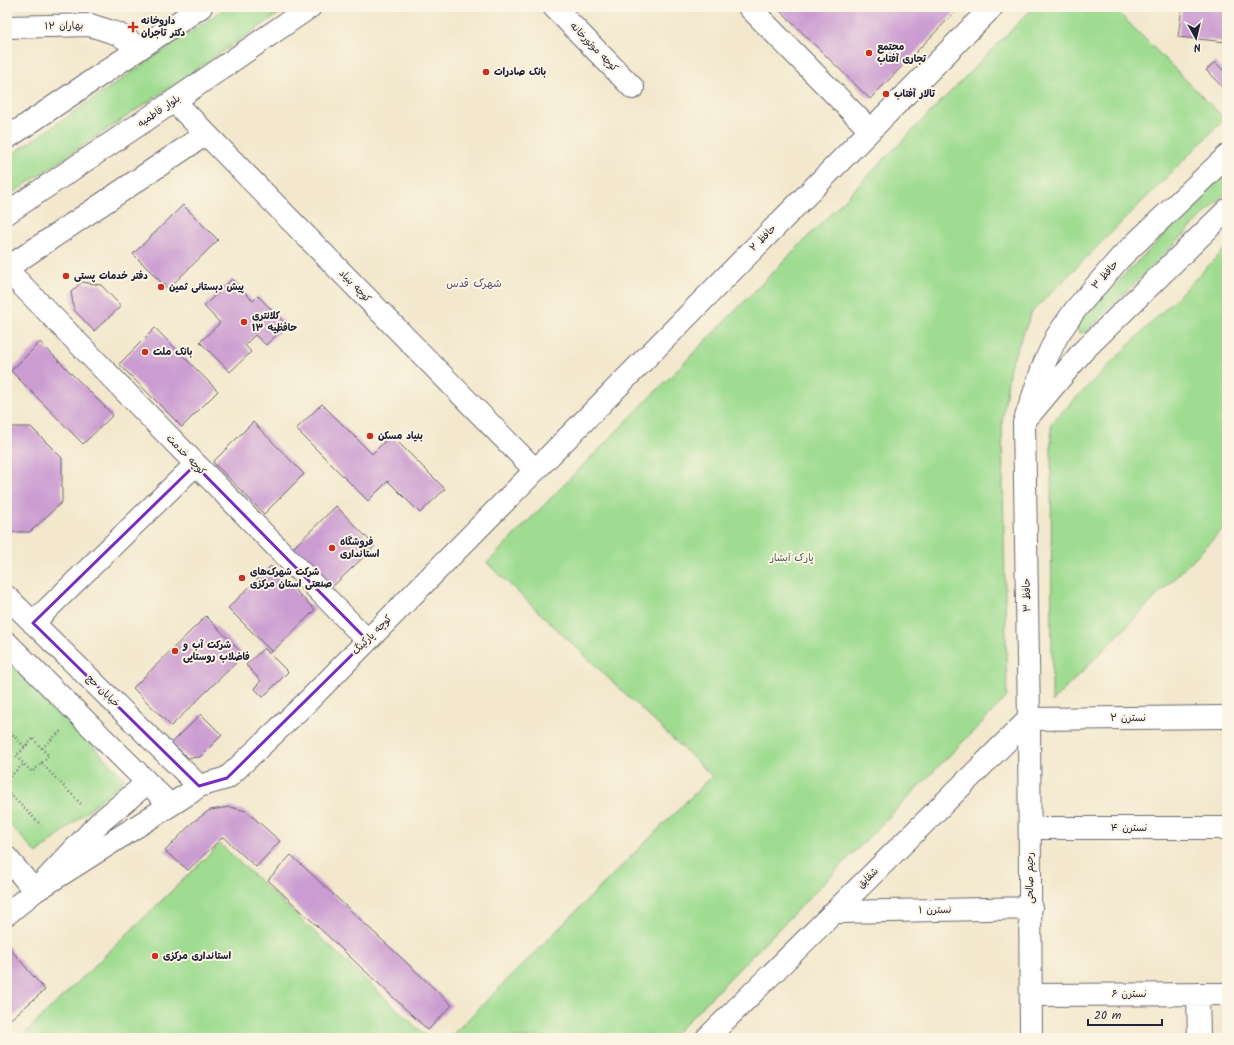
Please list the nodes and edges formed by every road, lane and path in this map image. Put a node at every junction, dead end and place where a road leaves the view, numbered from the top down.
1 (200, 7) edge
2 (310, 7) edge
3 (554, 7) edge
4 (749, 7) edge
5 (992, 7) edge
6 (7, 27) edge
7 (140, 48) junction
8 (633, 88) dead end
9 (174, 101) junction
10 (870, 130) junction
11 (206, 134) junction
12 (7, 138) edge
13 (1227, 156) edge
14 (1227, 210) edge
15 (7, 213) edge
16 (7, 269) edge
17 (1024, 423) junction
18 (195, 465) junction
19 (535, 470) junction
20 (7, 597) edge
21 (33, 623) junction
22 (367, 640) junction
23 (7, 643) edge
24 (1227, 717) edge
25 (1029, 719) junction
26 (7, 729) edge
27 (25, 747) junction
28 (41, 763) junction
29 (24, 764) junction
30 (7, 779) edge
31 (147, 783) junction
32 (199, 786) junction
33 (7, 791) edge
34 (170, 805) junction
35 (99, 823) junction
36 (41, 825) dead end
37 (1030, 828) junction
38 (1227, 828) edge
39 (7, 858) edge
40 (35, 891) junction
41 (1030, 908) junction
42 (840, 912) dead end
43 (7, 914) edge
44 (1198, 994) junction
45 (1227, 994) edge
46 (1031, 995) junction
47 (707, 1038) edge
48 (1031, 1038) edge
49 (1199, 1038) edge

1 - 7 street
2 - 9 street, بلوار فاطمیه
3 - 8 street, کوچه موتورخانه
4 - 10 street
5 - 10 street, حافظ ۲
6 - 7 street, بهاران ۱۲
7 - 12 street
9 - 11 street, کوچه بنیاد
9 - 15 street, بلوار فاطمیه
10 - 19 street, حافظ ۲
11 - 16 street
11 - 19 street, کوچه بنیاد
13 - 17 street, حافظ ۳
14 - 17 street
16 - 18 street, کوچه خدمت
17 - 25 street, حافظ ۳
18 - 21 street
18 - 22 street, کوچه خدمت
19 - 22 street, کوچه پارکینگ
20 - 21 street, خیابان حج
21 - 32 street, خیابان حج
22 - 32 street, کوچه پارکینگ
23 - 31 street
24 - 25 street, نسترن ۲
25 - 37 street, رحیم صالحی
25 - 47 street, شقایق
26 - 27 path
27 - 28 path
27 - 29 path
28 - 29 path
28 - 35 path
29 - 30 path
31 - 34 street
31 - 35 street
32 - 34 street, کوچه پارکینگ
33 - 36 path
34 - 40 street, کوچه پارکینگ
35 - 40 street
37 - 38 street, نسترن ۴
37 - 41 street, رحیم صالحی
39 - 40 street
40 - 43 street
41 - 42 street, نسترن ۱
41 - 46 street, رحیم صالحی
44 - 45 street, نسترن ۶
44 - 46 street, نسترن ۶
44 - 49 street
46 - 48 street, رحیم صالحی

